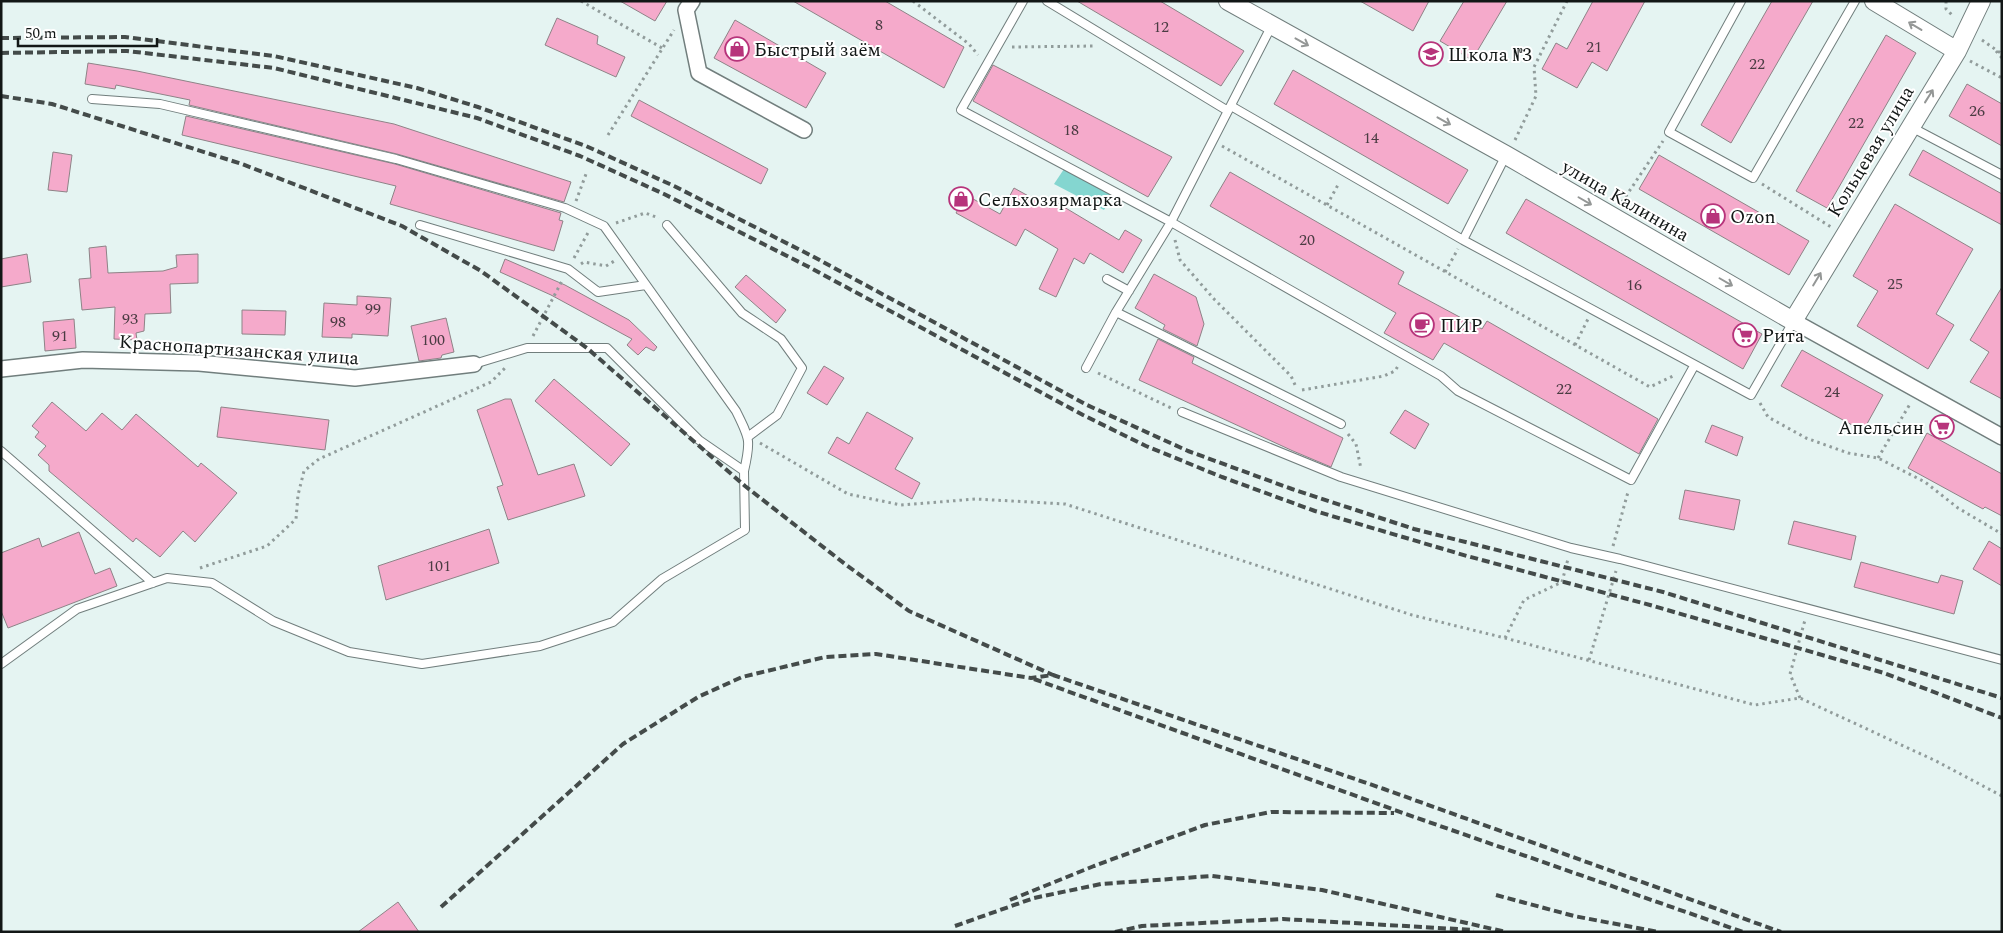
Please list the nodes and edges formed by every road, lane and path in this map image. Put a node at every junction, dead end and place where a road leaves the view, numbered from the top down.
1 (580, 1) edge
2 (913, 1) edge
3 (1023, 1) edge
4 (1046, 1) edge
5 (1228, 1) edge
6 (1567, 1) edge
7 (1741, 1) edge
8 (1855, 1) edge
9 (1874, 1) edge
10 (1981, 1) edge
11 (689, 6) edge
12 (1272, 25) junction
13 (1967, 29) junction
14 (1119, 45) junction
15 (996, 47) junction
16 (663, 48) junction
17 (1994, 49) junction
18 (1960, 54) junction
19 (2002, 54) edge
20 (2002, 58) edge
21 (987, 64) junction
22 (2002, 78) edge
23 (92, 99) dead end
24 (1229, 108) junction
25 (1910, 126) junction
26 (804, 130) dead end
27 (1669, 132) junction
28 (608, 135) dead end
29 (1213, 141) junction
30 (1510, 150) junction
31 (1346, 172) junction
32 (586, 174) dead end
33 (2002, 176) edge
34 (1753, 178) junction
35 (1620, 204) dead end
36 (1327, 205) junction
37 (572, 211) junction
38 (594, 222) junction
39 (1171, 222) junction
40 (420, 225) dead end
41 (604, 226) junction
42 (667, 226) joint
43 (1844, 236) junction
44 (1463, 240) junction
45 (625, 255) junction
46 (568, 269) junction
47 (1445, 272) junction
48 (1107, 279) dead end
49 (646, 285) junction
50 (1129, 291) junction
51 (1592, 310) junction
52 (1116, 312) junction
53 (1793, 321) junction
54 (1574, 345) junction
55 (527, 348) junction
56 (1404, 355) junction
57 (474, 364) joint
58 (1694, 366) junction
59 (1086, 368) joint
60 (1, 369) edge
61 (1650, 387) dead end
62 (1755, 388) junction
63 (1918, 390) junction
64 (1297, 391) junction
65 (1304, 396) dead end
66 (1182, 412) joint
67 (1341, 424) joint
68 (749, 436) junction
69 (2002, 437) edge
70 (1, 451) edge
71 (1878, 458) junction
72 (744, 471) junction
73 (1631, 480) junction
74 (1363, 484) junction
75 (2002, 534) edge
76 (1571, 548) junction
77 (1611, 556) junction
78 (1620, 559) junction
79 (194, 570) dead end
80 (153, 583) junction
81 (1808, 608) junction
82 (1505, 638) junction
83 (1589, 660) junction
84 (2002, 660) edge
85 (1, 664) edge
86 (1800, 698) junction
87 (2002, 796) edge

1 - 16 path
2 - 21 path
3 - 15 lane
4 - 14 lane
5 - 12 street, улица Калинина
6 - 30 path
7 - 27 lane
8 - 34 lane
18 -> 9 street
10 - 13 street, Кольцевая улица
11 - 16 path
11 - 26 street
12 - 24 lane
12 -> 30 street, улица Калинина
13 - 17 path
13 - 18 street, Кольцевая улица
14 - 15 path
14 - 24 lane
15 - 21 lane
16 - 28 path
17 - 19 path
17 - 20 path
18 - 22 path
25 -> 18 street, Кольцевая улица
21 - 39 lane
23 - 37 lane
24 - 29 lane
24 - 31 lane
25 - 33 lane
25 - 43 street, Кольцевая улица
27 - 34 lane
27 - 35 path
29 - 36 path
29 - 39 lane
30 - 44 lane
30 -> 53 street, улица Калинина
31 - 36 path
31 - 44 lane
32 - 37 path
34 - 43 path
36 - 47 path
37 - 38 lane
38 - 41 lane
38 - 46 path
39 - 50 lane
39 - 56 lane
39 - 64 path
40 - 46 lane
41 - 42 path
41 - 45 lane
42 - 68 lane
53 -> 43 street, Кольцевая улица
44 - 47 path
44 - 51 lane
45 - 46 path
45 - 49 lane
46 - 49 lane
46 - 55 path
47 - 54 path
48 - 50 lane
49 - 68 lane
50 - 52 lane
51 - 54 path
51 - 58 lane
52 - 59 lane
52 - 67 lane
53 - 62 lane
53 - 63 street, улица Калинина
54 - 61 path
55 - 57 lane
55 - 72 lane
55 - 79 path
56 - 64 path
56 - 73 lane
57 - 60 street, Краснопартизанская улица
58 - 62 lane
58 - 73 lane
59 - 66 path
62 - 71 path
63 - 69 street, улица Калинина
63 - 71 path
64 - 65 path
66 - 74 lane
67 - 74 path
68 - 72 lane
68 - 82 path
70 - 80 lane
71 - 75 path
72 - 80 lane
73 - 77 path
74 - 76 lane
76 - 77 lane
76 - 82 path
77 - 78 lane
78 - 81 lane
78 - 83 path
80 - 85 lane
81 - 84 lane
81 - 86 path
82 - 83 path
83 - 86 path
86 - 87 path

